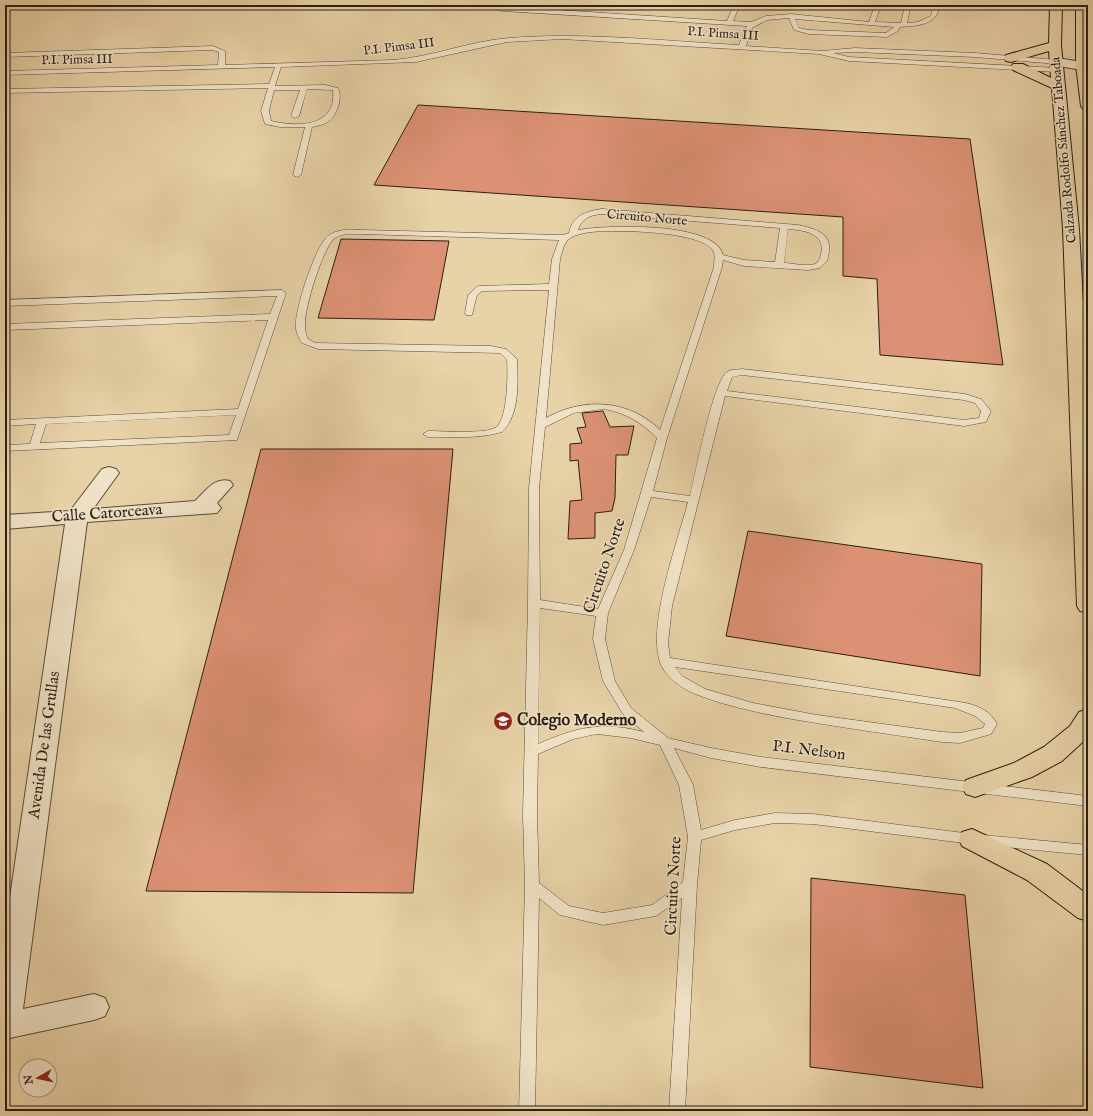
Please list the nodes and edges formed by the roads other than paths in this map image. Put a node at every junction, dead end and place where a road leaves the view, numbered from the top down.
1 (485, 5) edge
2 (736, 5) edge
3 (878, 5) edge
4 (908, 5) edge
5 (936, 5) edge
6 (1056, 5) edge
7 (1082, 5) edge
8 (791, 16) junction
9 (729, 22) junction
10 (872, 23) junction
11 (752, 24) junction
12 (901, 24) junction
13 (1055, 45) junction
14 (742, 47) junction
15 (1085, 47) edge
16 (819, 52) junction
17 (5, 55) edge
18 (1014, 62) junction
19 (278, 67) junction
20 (221, 68) junction
21 (1086, 69) edge
22 (5, 73) edge
23 (1057, 73) junction
24 (272, 87) junction
25 (304, 87) junction
26 (5, 91) edge
27 (1088, 101) edge
28 (295, 116) dead end
29 (309, 125) junction
30 (296, 175) dead end
31 (784, 225) junction
32 (569, 235) junction
33 (720, 257) junction
34 (779, 266) junction
35 (554, 287) junction
36 (5, 303) edge
37 (469, 313) dead end
38 (274, 317) junction
39 (5, 327) edge
40 (721, 393) junction
41 (242, 412) junction
42 (42, 421) junction
43 (5, 423) edge
44 (539, 426) junction
45 (428, 434) dead end
46 (662, 438) junction
47 (34, 447) junction
48 (5, 448) edge
49 (108, 473) dead end
50 (222, 485) dead end
51 (647, 493) junction
52 (694, 500) junction
53 (77, 516) junction
54 (5, 522) edge
55 (534, 603) junction
56 (1088, 606) edge
57 (602, 613) junction
58 (665, 661) junction
59 (1088, 718) edge
60 (664, 741) junction
61 (532, 751) junction
62 (975, 787) junction
63 (1088, 800) edge
64 (695, 837) junction
65 (972, 839) junction
66 (1088, 850) edge
67 (532, 885) junction
68 (690, 885) junction
69 (1088, 910) edge
70 (94, 1007) dead end
71 (5, 1026) edge
72 (528, 1111) edge
73 (677, 1111) edge

1 - 9 lane
2 - 9 lane
3 - 10 lane
4 - 12 lane
5 - 12 lane
6 - 13 main road, Calzada Rodolfo Sánchez Taboada
7 - 15 main road, Calzada Rodolfo Sánchez Taboada
8 - 10 lane
8 - 11 lane
8 - 12 lane
9 - 11 lane
10 - 12 lane
11 - 14 lane
13 - 18 main road
13 - 23 main road, Calzada Rodolfo Sánchez Taboada
14 - 16 lane, P.I. Pimsa III
14 - 19 lane, P.I. Pimsa III
15 - 21 main road, Calzada Rodolfo Sánchez Taboada
16 - 18 lane, P.I. Pimsa III
16 - 18 lane, P.I. Pimsa III
17 - 20 lane
18 - 23 main road
18 - 23 lane, P.I. Pimsa III
19 - 20 lane, P.I. Pimsa III
19 - 24 lane
20 - 22 lane, P.I. Pimsa III
21 - 23 street
21 - 27 main road, Calzada Rodolfo Sánchez Taboada
23 - 56 main road, Calzada Rodolfo Sánchez Taboada
24 - 25 lane
24 - 26 lane
24 - 29 lane
25 - 28 lane
25 - 29 lane
29 - 30 lane
31 - 32 lane
31 - 34 lane
31 - 34 lane
32 - 33 lane, Circuito Norte
32 - 35 lane
32 - 45 lane, Circuito Norte
33 - 34 lane
33 - 46 lane, Circuito Norte
35 - 37 lane
35 - 44 lane
36 - 38 lane
38 - 39 lane
38 - 41 lane
40 - 40 lane
40 - 52 lane
41 - 42 lane
41 - 47 lane
42 - 43 lane
42 - 47 lane
44 - 46 lane
44 - 55 lane
46 - 51 lane, Circuito Norte
47 - 48 lane
49 - 53 street, Avenida De las Grullas
50 - 53 street, Calle Catorceava
51 - 52 lane
51 - 57 lane, Circuito Norte
52 - 58 lane
53 - 54 street, Calle Catorceava
53 - 71 street, Avenida De las Grullas
55 - 57 lane
55 - 61 lane
57 - 60 lane, Circuito Norte
58 - 58 lane
59 - 62 main road
60 - 61 lane, P.I. Nelson
60 - 62 lane, P.I. Nelson
60 - 64 lane, Circuito Norte
61 - 67 lane
62 - 63 lane, P.I. Nelson
64 - 65 lane
64 - 68 lane, Circuito Norte
65 - 66 lane
65 - 69 main road
67 - 68 lane
67 - 72 lane
68 - 73 lane, Circuito Norte
70 - 71 street

